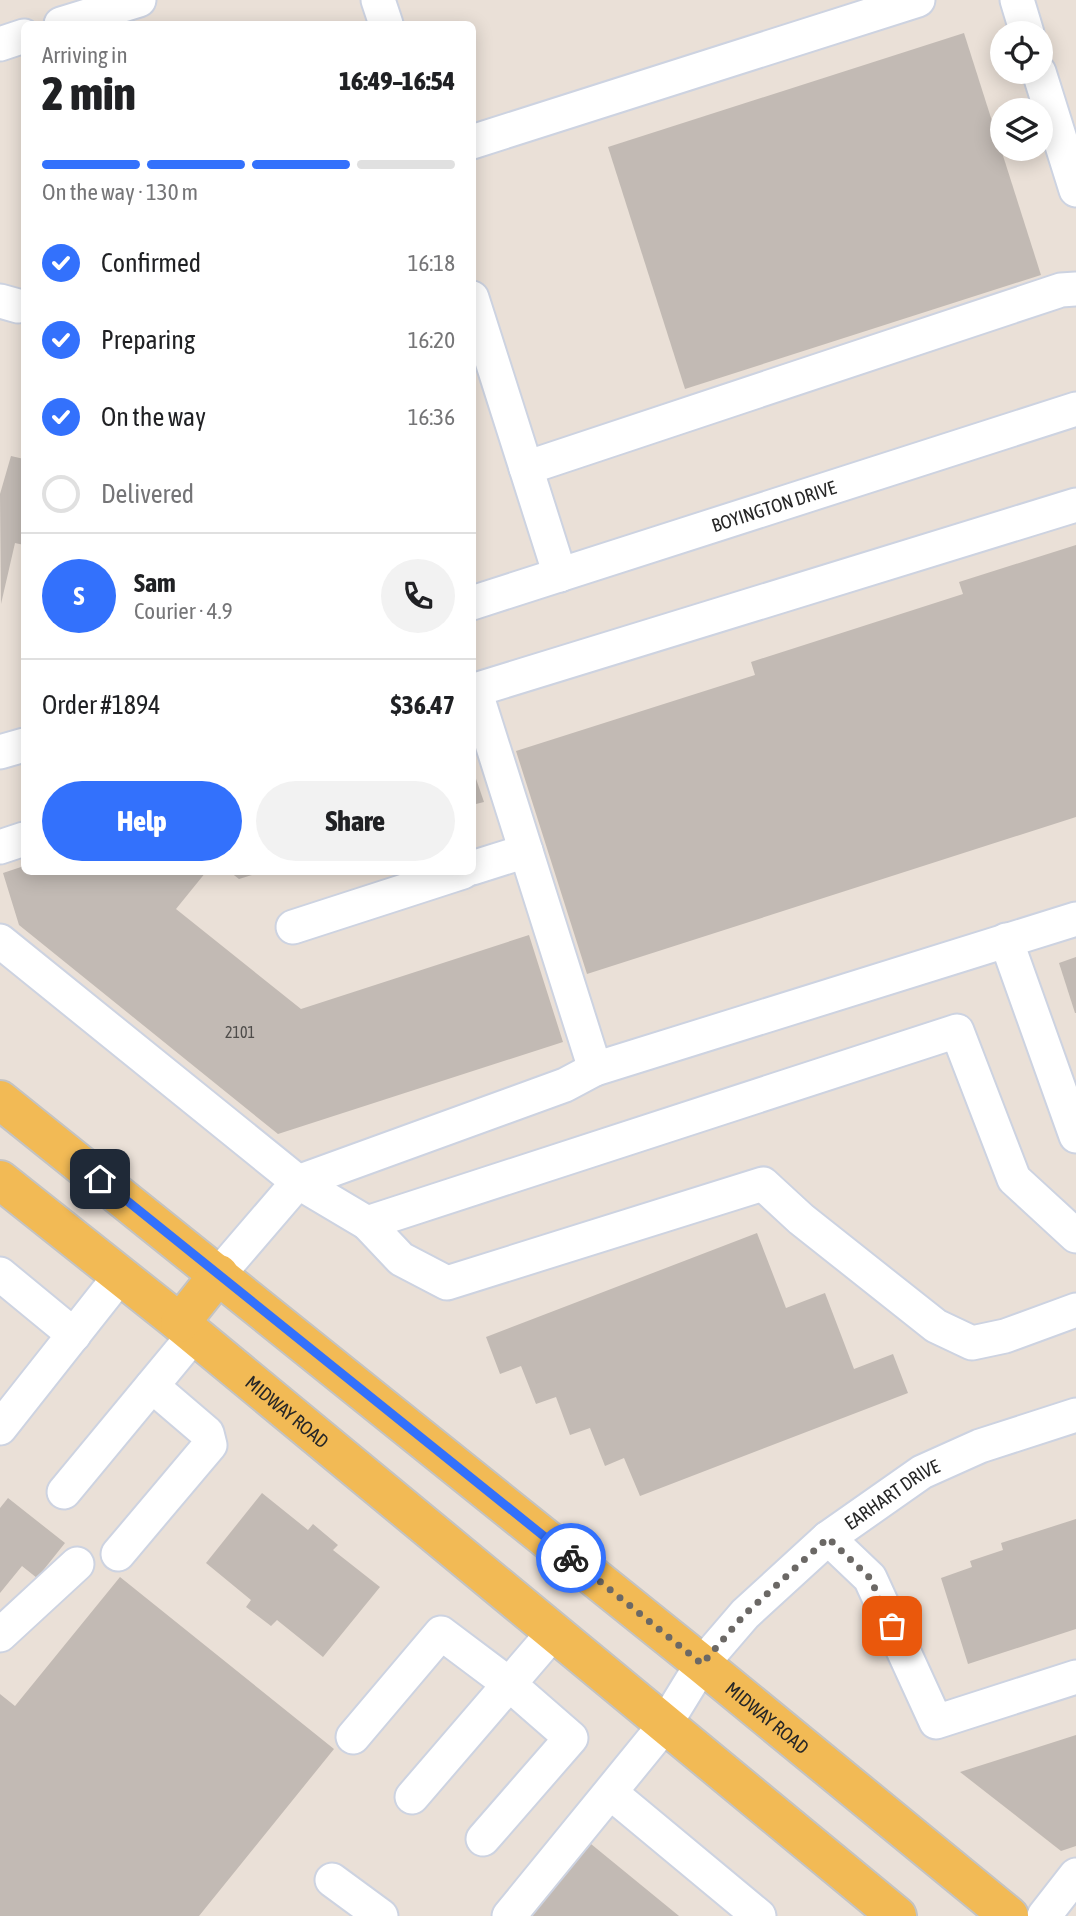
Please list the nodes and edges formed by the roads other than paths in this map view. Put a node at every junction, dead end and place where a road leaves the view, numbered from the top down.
1 (378, 0) edge
2 (918, 0) edge
3 (1017, 0) edge
4 (134, 1) edge
5 (71, 21) edge
6 (385, 21) edge
7 (1023, 21) edge
8 (21, 37) edge
9 (0, 44) edge
10 (1043, 84) edge
11 (476, 141) edge
12 (1076, 190) edge
13 (1076, 289) edge
14 (476, 311) edge
15 (1076, 409) edge
16 (526, 468) junction
17 (1076, 505) edge
18 (559, 575) junction
19 (476, 602) edge
20 (476, 687) edge
21 (476, 697) edge
22 (21, 746) edge
23 (0, 752) edge
24 (21, 840) edge
25 (0, 847) edge
26 (526, 851) junction
27 (476, 868) edge
28 (454, 875) edge
29 (1076, 919) edge
30 (293, 927) dead end
31 (1006, 940) junction
32 (0, 941) edge
33 (595, 1069) junction
34 (0, 1100) edge
35 (1076, 1136) edge
36 (0, 1180) edge
37 (298, 1182) junction
38 (367, 1223) junction
39 (1076, 1236) edge
40 (0, 1274) edge
41 (219, 1274) junction
42 (120, 1276) junction
43 (1076, 1310) edge
44 (187, 1329) junction
45 (74, 1335) junction
46 (152, 1386) junction
47 (1076, 1415) edge
48 (0, 1428) edge
49 (64, 1492) dead end
50 (828, 1538) junction
51 (118, 1554) dead end
52 (77, 1564) dead end
53 (553, 1633) junction
54 (0, 1635) edge
55 (702, 1664) junction
56 (1076, 1676) edge
57 (509, 1684) junction
58 (664, 1726) junction
59 (353, 1737) dead end
60 (611, 1793) junction
61 (412, 1797) dead end
62 (482, 1839) dead end
63 (1076, 1875) edge
64 (332, 1880) dead end
65 (381, 1916) edge
66 (509, 1916) edge
67 (759, 1916) edge
68 (897, 1916) edge
69 (1009, 1916) edge
70 (1044, 1916) edge

1 - 6 street
2 - 11 street
3 - 7 street
4 - 5 street
8 - 9 street
10 - 12 street
13 - 16 street
14 - 16 street
15 - 18 street, BOYINGTON DRIVE
16 - 18 street
17 - 20 street
18 - 19 street, BOYINGTON DRIVE
21 - 26 street
22 - 23 street
24 - 25 street
26 - 27 street
26 - 33 street
28 - 30 street
29 - 31 street
31 - 33 street
31 - 35 street
32 - 37 street
33 - 37 street
34 - 41 main road, MIDWAY ROAD
36 - 42 main road, MIDWAY ROAD
37 - 38 street
37 - 41 street
38 - 39 street
38 - 43 street
40 - 45 street
41 - 44 main road
41 - 55 main road, MIDWAY ROAD
42 - 44 main road, MIDWAY ROAD
42 - 45 street
44 - 46 street
44 - 53 main road, MIDWAY ROAD
45 - 48 street
46 - 49 street
46 - 51 street
47 - 50 street, EARHART DRIVE
50 - 55 street, EARHART DRIVE
50 - 56 street
52 - 54 street
53 - 57 street
53 - 58 main road, MIDWAY ROAD
55 - 58 street, EARHART DRIVE
55 - 69 main road, MIDWAY ROAD
57 - 59 street
57 - 61 street
57 - 62 street
58 - 60 street, EARHART DRIVE
58 - 68 main road, MIDWAY ROAD
60 - 66 street, EARHART DRIVE
60 - 67 street
63 - 70 street
64 - 65 street

